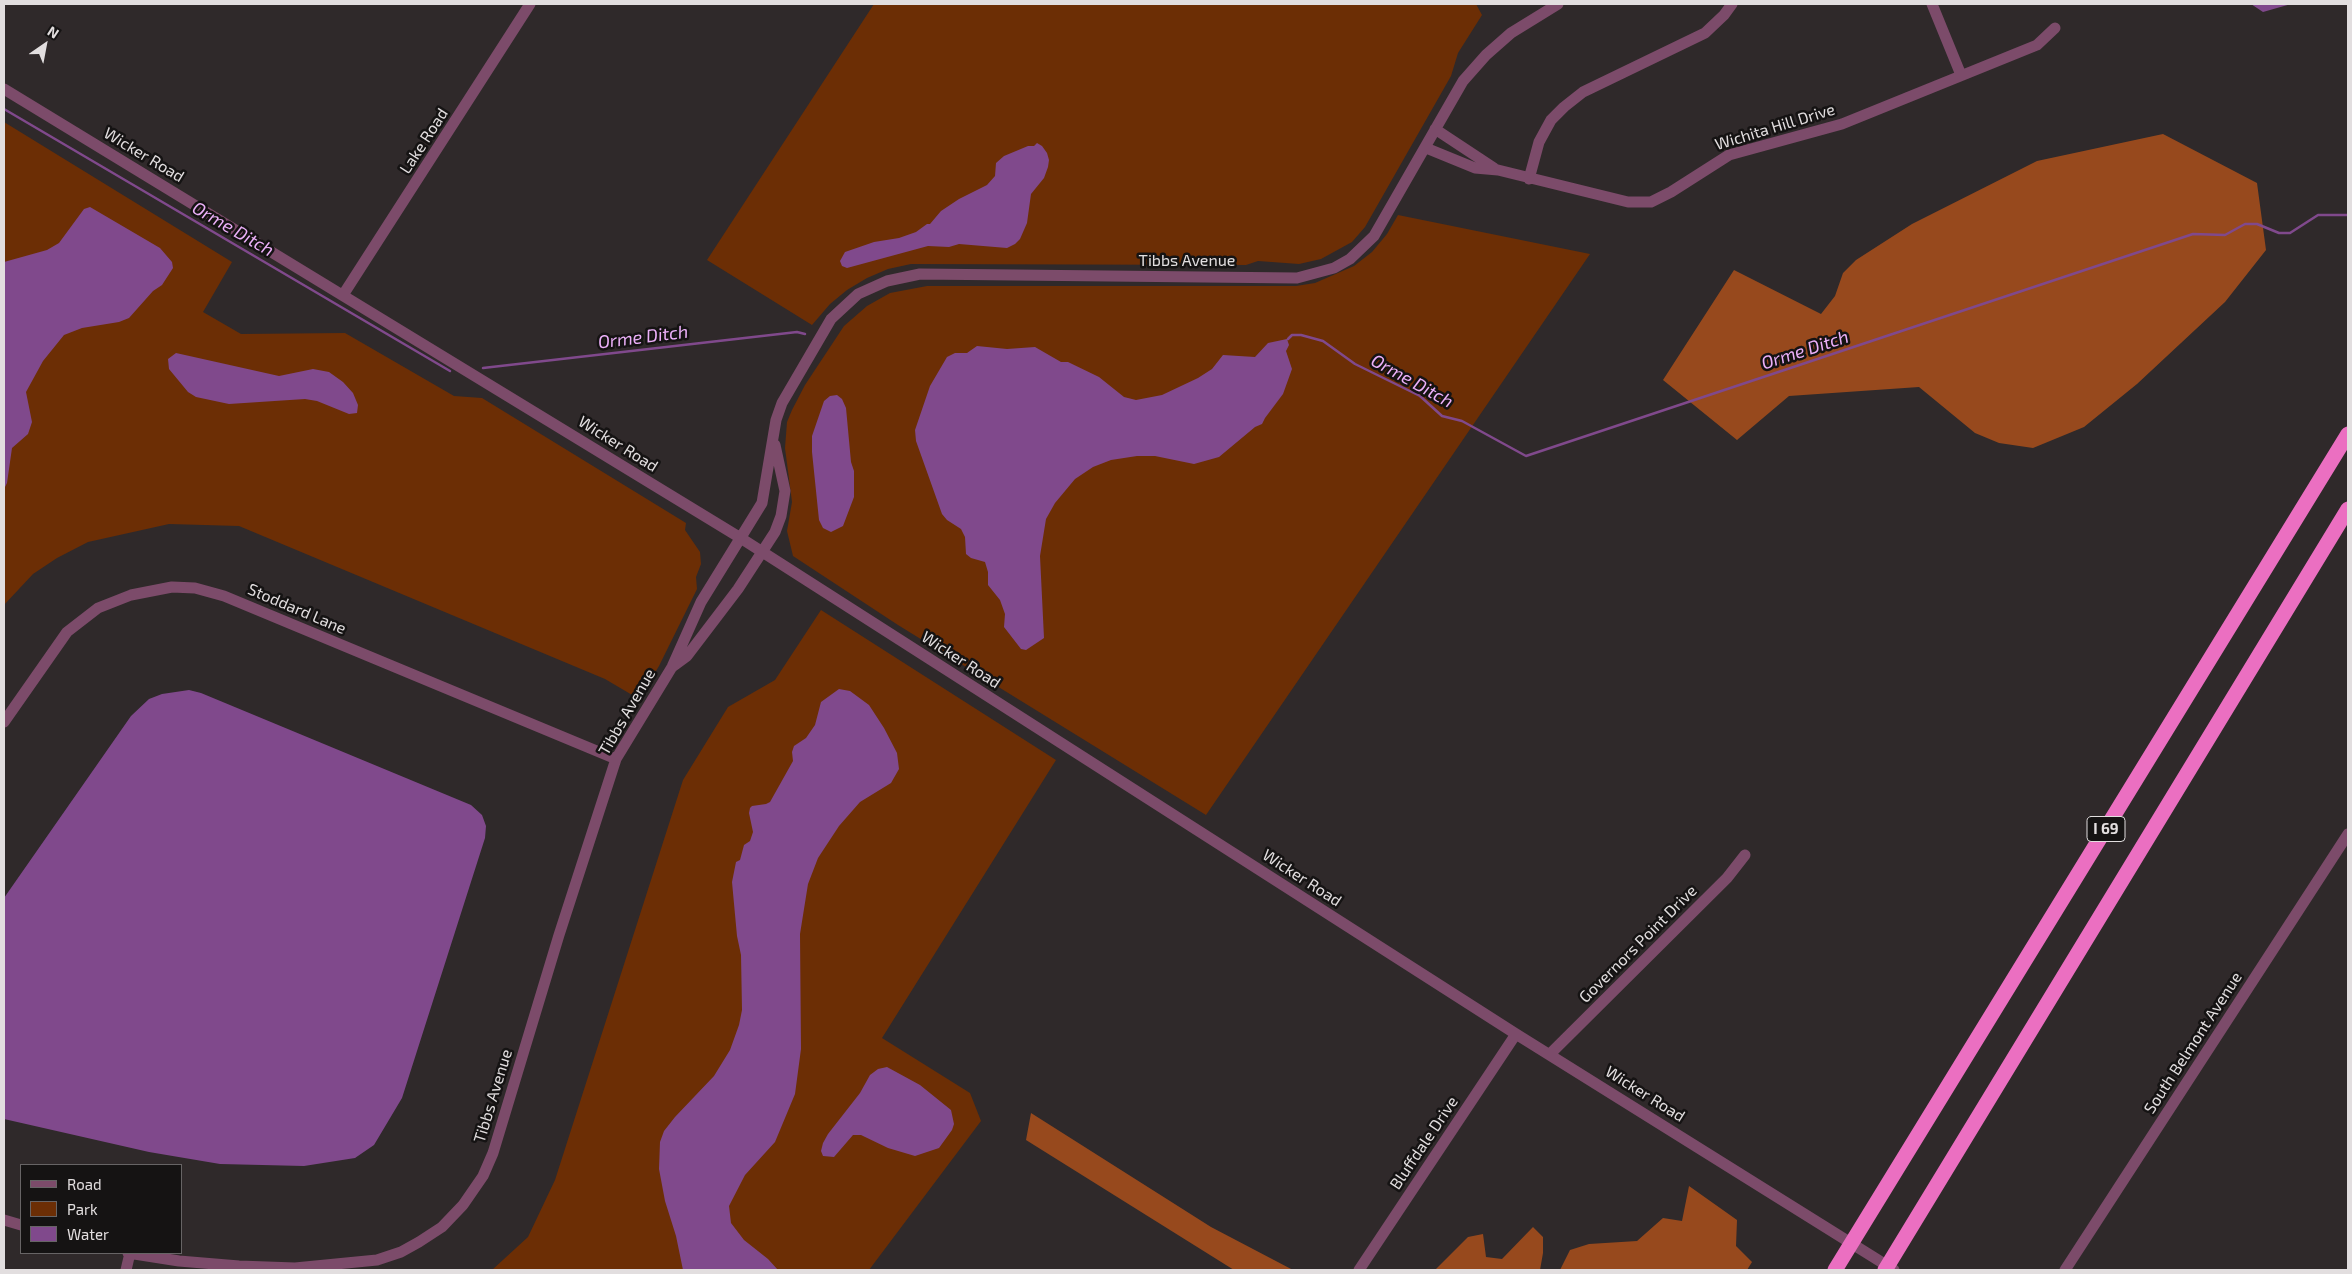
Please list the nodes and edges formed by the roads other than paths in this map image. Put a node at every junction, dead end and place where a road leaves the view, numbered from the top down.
1 (530, 4) edge
2 (1558, 4) edge
3 (1732, 4) edge
4 (1932, 4) edge
5 (2055, 28) dead end
6 (1960, 75) junction
7 (4, 89) edge
8 (1435, 129) junction
9 (1426, 148) junction
10 (1498, 170) junction
11 (1530, 179) junction
12 (343, 296) junction
13 (2348, 434) edge
14 (774, 438) junction
15 (2348, 509) edge
16 (739, 538) junction
17 (762, 552) junction
18 (672, 667) junction
19 (4, 722) edge
20 (616, 760) junction
21 (2348, 834) edge
22 (1745, 855) dead end
23 (1516, 1034) junction
24 (1550, 1054) junction
25 (4, 1220) edge
26 (20, 1225) edge
27 (129, 1254) edge
28 (135, 1254) edge
29 (1836, 1269) edge
30 (126, 1270) edge
31 (1359, 1270) edge
32 (1884, 1270) edge
33 (1894, 1270) edge
34 (2065, 1270) edge

1 - 12 street, Lake Road
2 - 8 street, Tibbs Avenue
3 - 11 street
4 - 6 street
5 - 6 street, Wichita Hill Drive
6 - 11 street, Wichita Hill Drive
7 - 12 street, Wicker Road
8 - 9 street, Tibbs Avenue
8 - 10 street, Wichita Hill Drive
9 - 10 street, Wichita Hill Drive
9 - 14 street, Tibbs Avenue
10 - 11 street, Wichita Hill Drive
12 - 16 street, Wicker Road
13 - 29 highway, I 69
14 - 16 street, Tibbs Avenue
14 - 17 street, Tibbs Avenue
15 - 32 highway, I 69
16 - 17 street, Wicker Road
16 - 18 street, Tibbs Avenue
17 - 18 street, Tibbs Avenue
17 - 23 street, Wicker Road
18 - 20 street, Tibbs Avenue
19 - 20 street, Stoddard Lane
20 - 28 street, Tibbs Avenue
21 - 34 street, South Belmont Avenue
22 - 24 street, Governors Point Drive
23 - 24 street, Wicker Road
23 - 31 street, Bluffdale Drive
24 - 33 street, Wicker Road
25 - 26 street
27 - 30 street

